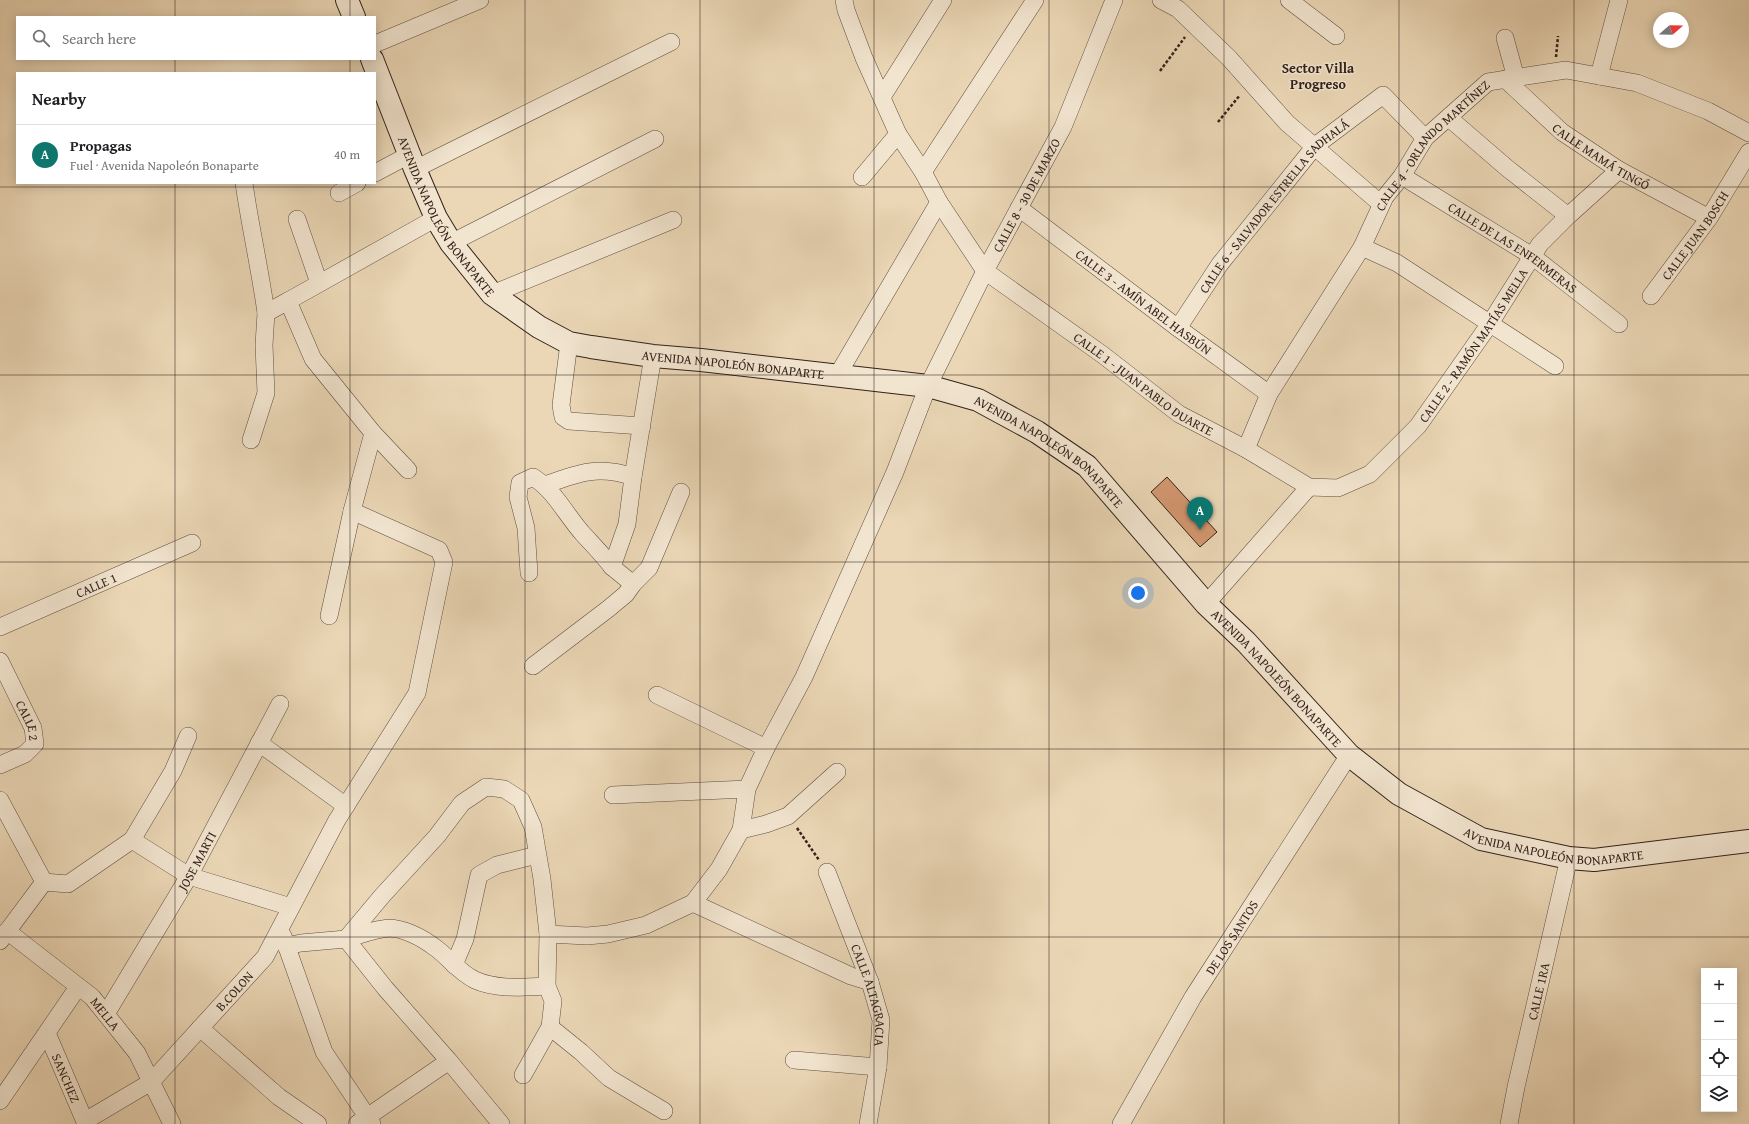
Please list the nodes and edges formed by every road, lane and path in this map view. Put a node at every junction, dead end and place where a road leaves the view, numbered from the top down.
1 (347, 0) edge
2 (480, 0) edge
3 (943, 0) edge
4 (1035, 0) edge
5 (1114, 0) edge
6 (1161, 0) edge
7 (1289, 0) edge
8 (1619, 0) edge
9 (847, 3) edge
10 (354, 16) edge
11 (1194, 25) junction
12 (1336, 36) dead end
13 (1506, 38) dead end
14 (672, 42) dead end
15 (376, 44) edge
16 (372, 60) edge
17 (1160, 71) dead end
18 (1600, 76) junction
19 (1511, 78) junction
20 (1251, 82) junction
21 (882, 97) junction
22 (1449, 118) junction
23 (1218, 122) dead end
24 (1749, 133) edge
25 (898, 134) junction
26 (1425, 138) junction
27 (656, 139) dead end
28 (1315, 146) junction
29 (1749, 152) edge
30 (412, 162) junction
31 (1620, 170) junction
32 (923, 172) junction
33 (376, 173) edge
34 (1402, 176) junction
35 (862, 177) dead end
36 (244, 184) edge
37 (355, 184) edge
38 (339, 193) dead end
39 (939, 202) junction
40 (1381, 204) junction
41 (1019, 208) junction
42 (1568, 216) junction
43 (436, 218) junction
44 (1709, 218) junction
45 (297, 219) dead end
46 (673, 220) dead end
47 (451, 243) junction
48 (1362, 247) junction
49 (1532, 256) junction
50 (984, 271) junction
51 (319, 283) junction
52 (492, 294) junction
53 (1651, 296) dead end
54 (288, 302) junction
55 (266, 313) junction
56 (1619, 324) dead end
57 (1490, 325) junction
58 (1178, 328) junction
59 (569, 343) junction
60 (653, 356) junction
61 (1555, 366) dead end
62 (837, 376) junction
63 (928, 386) junction
64 (1270, 394) junction
65 (642, 426) junction
66 (373, 433) junction
67 (251, 440) dead end
68 (1246, 449) junction
69 (408, 470) dead end
70 (633, 477) junction
71 (545, 485) junction
72 (1309, 487) junction
73 (681, 492) dead end
74 (352, 511) junction
75 (192, 543) dead end
76 (612, 567) junction
77 (529, 573) dead end
78 (633, 584) junction
79 (1206, 604) junction
80 (329, 616) dead end
81 (0, 627) edge
82 (0, 661) edge
83 (533, 666) dead end
84 (657, 695) dead end
85 (280, 704) dead end
86 (188, 736) dead end
87 (260, 743) junction
88 (766, 748) junction
89 (1349, 755) junction
90 (0, 765) edge
91 (837, 772) dead end
92 (747, 789) junction
93 (613, 795) dead end
94 (0, 800) edge
95 (342, 813) junction
96 (788, 816) junction
97 (741, 830) junction
98 (132, 840) junction
99 (1749, 840) edge
100 (537, 855) junction
101 (1569, 858) junction
102 (827, 872) joint
103 (190, 876) junction
104 (44, 882) junction
105 (693, 903) junction
106 (291, 907) junction
107 (280, 928) junction
108 (548, 934) junction
109 (4, 936) edge
110 (346, 939) junction
111 (286, 946) junction
112 (454, 965) junction
113 (870, 982) junction
114 (547, 986) junction
115 (78, 987) junction
116 (106, 1014) junction
117 (550, 1027) junction
118 (200, 1028) junction
119 (47, 1033) junction
120 (794, 1060) dead end
121 (449, 1061) junction
122 (878, 1067) junction
123 (523, 1075) dead end
124 (151, 1082) junction
125 (0, 1101) edge
126 (664, 1111) dead end
127 (366, 1122) edge
128 (85, 1123) edge
129 (172, 1124) edge
130 (318, 1124) edge
131 (501, 1124) edge
132 (868, 1124) edge
133 (1121, 1124) edge
134 (1509, 1124) edge

1 - 10 main road
2 - 15 street
3 - 21 street
4 - 32 street
5 - 41 street, CALLE 8 - 30 DE MARZO
6 - 11 street
7 - 12 street
8 - 18 street
9 - 21 street
11 - 17 path
11 - 20 street
13 - 19 street
14 - 30 street
16 - 30 main road, AVENIDA NAPOLEÓN BONAPARTE
18 - 19 street, CALLE 4 - ORLANDO MARTÍNEZ
18 - 24 street, CALLE 4 - ORLANDO MARTÍNEZ
19 - 22 street, CALLE 4 - ORLANDO MARTÍNEZ
19 - 31 street, CALLE MAMÁ TINGÓ
20 - 23 path
20 - 28 street
21 - 25 street
22 - 26 street, CALLE 4 - ORLANDO MARTÍNEZ
22 - 42 street
25 - 32 street
25 - 35 street
26 - 28 street, CALLE 6 - SALVADOR ESTRELLA SADHALÁ
26 - 34 street, CALLE 4 - ORLANDO MARTÍNEZ
27 - 47 street
28 - 40 street
28 - 58 street, CALLE 6 - SALVADOR ESTRELLA SADHALÁ
29 - 44 street, CALLE JUAN BOSCH
30 - 33 street
30 - 43 main road, AVENIDA NAPOLEÓN BONAPARTE
31 - 42 street, CALLE 2 - RAMÓN MATÍAS MELLA
31 - 44 street, CALLE MAMÁ TINGÓ
32 - 39 street
34 - 40 street, CALLE 4 - ORLANDO MARTÍNEZ
34 - 49 street, CALLE DE LAS ENFERMERAS
36 - 55 street
37 - 38 street
39 - 50 street
39 - 62 street
40 - 48 street, CALLE 4 - ORLANDO MARTÍNEZ
41 - 50 street, CALLE 8 - 30 DE MARZO
41 - 58 street, CALLE 3 - AMÍN ABEL HASBÚN
42 - 49 street, CALLE 2 - RAMÓN MATÍAS MELLA
43 - 47 main road, AVENIDA NAPOLEÓN BONAPARTE
43 - 51 street
44 - 53 street, CALLE JUAN BOSCH
45 - 51 street
46 - 52 street
47 - 52 main road, AVENIDA NAPOLEÓN BONAPARTE
48 - 57 street
48 - 64 street, CALLE 4 - ORLANDO MARTÍNEZ
49 - 56 street, CALLE DE LAS ENFERMERAS
49 - 57 street, CALLE 2 - RAMÓN MATÍAS MELLA
50 - 63 street, CALLE 8 - 30 DE MARZO
50 - 68 street, CALLE 1 - JUAN PABLO DUARTE
51 - 54 street
52 - 59 main road, AVENIDA NAPOLEÓN BONAPARTE
54 - 55 street
54 - 66 street
55 - 67 street
57 - 61 street
57 - 72 street, CALLE 2 - RAMÓN MATÍAS MELLA
58 - 64 street, CALLE 3 - AMÍN ABEL HASBÚN
59 - 60 main road, AVENIDA NAPOLEÓN BONAPARTE
59 - 65 street
60 - 62 main road, AVENIDA NAPOLEÓN BONAPARTE
60 - 65 street
62 - 63 main road, AVENIDA NAPOLEÓN BONAPARTE
63 - 79 main road, AVENIDA NAPOLEÓN BONAPARTE
63 - 88 street, CALLE 8 - 30 DE MARZO
64 - 68 street, CALLE 4 - ORLANDO MARTÍNEZ
65 - 70 street
66 - 69 street
66 - 74 street
68 - 72 street, CALLE 1 - JUAN PABLO DUARTE
70 - 71 street
70 - 76 street
71 - 76 street
71 - 77 street
72 - 79 street
73 - 78 street
74 - 80 street
74 - 95 street, B.COLON
75 - 81 street, CALLE 1
76 - 78 street
78 - 83 street
79 - 89 main road, AVENIDA NAPOLEÓN BONAPARTE
82 - 90 street, CALLE 2
84 - 88 street
85 - 87 street, JOSE MARTI
86 - 98 street
87 - 95 street
87 - 103 street, JOSE MARTI
88 - 92 street, CALLE 8 - 30 DE MARZO
89 - 101 main road, AVENIDA NAPOLEÓN BONAPARTE
89 - 133 street, DE LOS SANTOS
91 - 96 street
92 - 93 street
92 - 97 street, CALLE 8 - 30 DE MARZO
94 - 104 street
95 - 106 street, B.COLON
96 - 97 street
96 - 102 path
97 - 105 street
98 - 103 street
98 - 104 street
99 - 101 main road, AVENIDA NAPOLEÓN BONAPARTE
100 - 108 street
100 - 110 street
100 - 112 street
101 - 134 street, CALLE 1RA
102 - 113 street, CALLE ALTAGRACIA
103 - 106 street
103 - 116 street, JOSE MARTI
104 - 109 street
105 - 108 street
105 - 113 street
106 - 107 street, B.COLON
107 - 111 street
107 - 118 street, B.COLON
108 - 114 street
109 - 115 street, MELLA
110 - 111 street
110 - 112 street
110 - 121 street
111 - 127 street
112 - 114 street
113 - 122 street, CALLE ALTAGRACIA
114 - 117 street
115 - 116 street, MELLA
115 - 119 street
116 - 124 street, MELLA
117 - 123 street
117 - 126 street
118 - 124 street, B.COLON
118 - 130 street
119 - 125 street
119 - 128 street, SANCHEZ
120 - 122 street
121 - 127 street
121 - 131 street
122 - 132 street, CALLE ALTAGRACIA
124 - 128 street, B.COLON
124 - 129 street, MELLA

